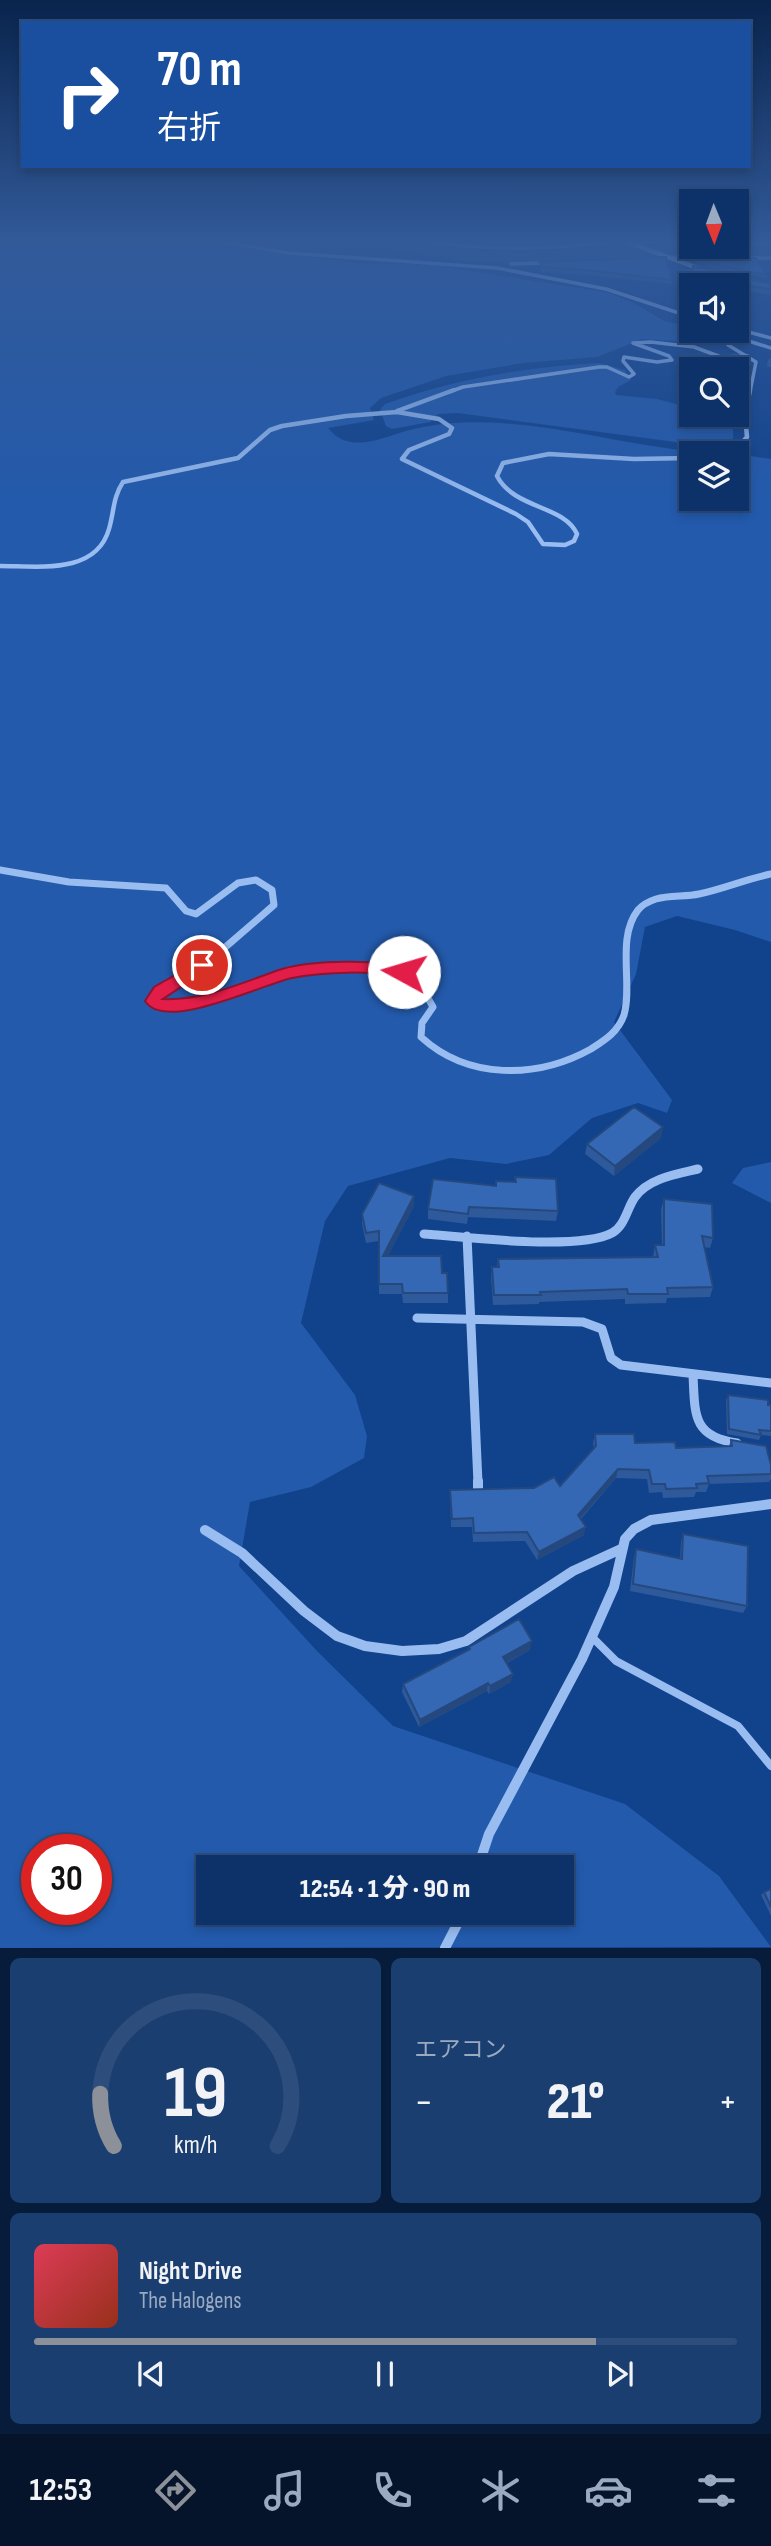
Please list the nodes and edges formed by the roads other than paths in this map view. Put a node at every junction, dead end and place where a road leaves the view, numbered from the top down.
1 (749, 332) edge
2 (771, 338) edge
3 (771, 348) edge
4 (748, 356) junction
5 (397, 412) junction
6 (743, 441) edge
7 (679, 458) edge
8 (0, 566) edge
9 (0, 870) edge
10 (771, 874) edge
11 (698, 1170) dead end
12 (424, 1234) dead end
13 (467, 1236) junction
14 (417, 1318) dead end
15 (469, 1319) junction
16 (693, 1375) junction
17 (771, 1383) edge
18 (752, 1446) edge
19 (478, 1488) edge
20 (771, 1504) edge
21 (205, 1530) dead end
22 (621, 1549) junction
23 (592, 1637) junction
24 (771, 1766) edge
25 (483, 1855) edge
26 (457, 1925) edge
27 (445, 1948) edge

1 - 2 street
3 - 4 street
4 - 5 street
4 - 6 street
5 - 7 street
5 - 8 street
9 - 10 street
11 - 13 street
12 - 13 street
13 - 15 street
14 - 15 street
15 - 16 street
15 - 19 street
16 - 17 street
16 - 18 street
20 - 22 street
21 - 22 street
22 - 23 street
23 - 24 lane
23 - 25 street
26 - 27 street

